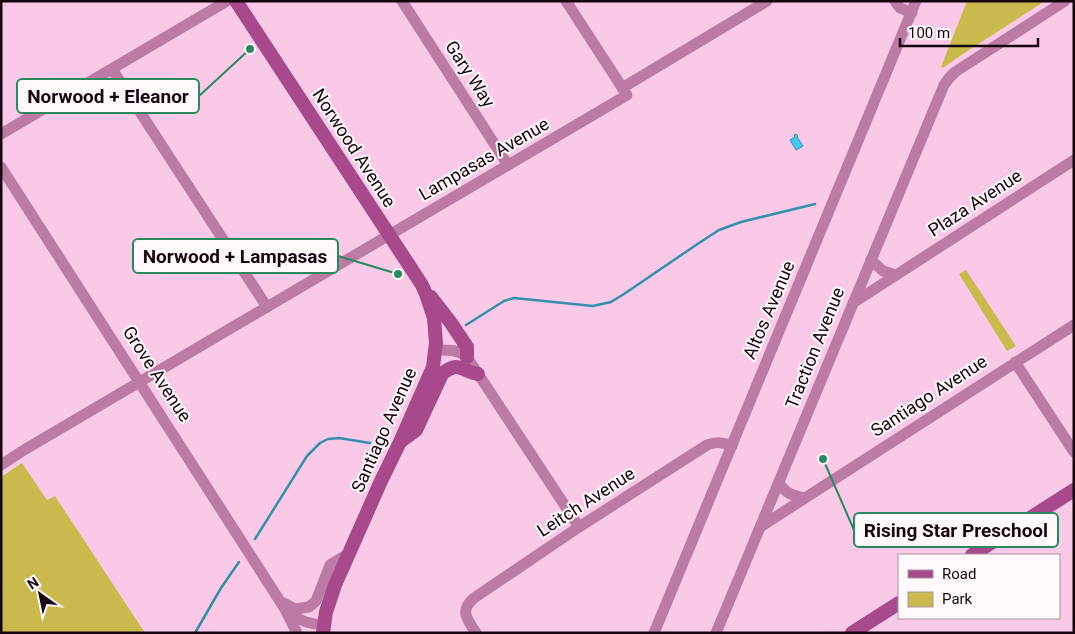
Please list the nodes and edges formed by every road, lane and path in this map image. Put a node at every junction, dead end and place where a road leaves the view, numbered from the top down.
1 (227, 1) edge
2 (236, 1) edge
3 (402, 1) edge
4 (566, 1) edge
5 (767, 1) edge
6 (895, 1) edge
7 (916, 1) edge
8 (1065, 1) edge
9 (912, 13) junction
10 (112, 69) junction
11 (622, 88) junction
12 (1, 134) edge
13 (1074, 160) edge
14 (508, 165) junction
15 (1, 167) edge
16 (388, 235) junction
17 (871, 260) junction
18 (896, 275) junction
19 (422, 285) junction
20 (853, 303) junction
21 (267, 307) junction
22 (434, 318) joint
23 (1074, 325) edge
24 (436, 350) junction
25 (467, 358) junction
26 (1015, 362) junction
27 (478, 374) junction
28 (140, 382) junction
29 (400, 442) junction
30 (732, 446) junction
31 (1074, 452) edge
32 (1, 465) edge
33 (778, 483) junction
34 (1074, 490) edge
35 (805, 498) junction
36 (579, 527) junction
37 (760, 527) junction
38 (348, 554) junction
39 (974, 554) edge
40 (281, 601) junction
41 (898, 604) edge
42 (323, 629) edge
43 (297, 633) edge
44 (476, 633) edge
45 (654, 633) edge
46 (716, 633) edge
47 (852, 633) edge

1 - 10 street
2 - 16 main road, Norwood Avenue
3 - 14 street, Gary Way
4 - 11 street
5 - 11 street, Lampasas Avenue
6 - 9 street
7 - 9 street, Altos Avenue
8 - 17 street, Traction Avenue
9 - 30 street, Altos Avenue
10 - 12 street
10 - 21 street
11 - 14 street, Lampasas Avenue
13 - 18 street, Plaza Avenue
14 - 16 street, Lampasas Avenue
15 - 28 street, Grove Avenue
16 - 19 main road, Norwood Avenue
16 - 21 street, Lampasas Avenue
17 - 18 street
17 - 20 street, Traction Avenue
18 - 20 street, Plaza Avenue
19 - 22 main road, Norwood Avenue
19 - 25 main road
20 - 33 street, Traction Avenue
21 - 28 street, Lampasas Avenue
22 - 24 main road, Santiago Avenue
23 - 26 street, Santiago Avenue
24 - 25 street
24 - 29 main road, Santiago Avenue
25 - 27 street
26 - 31 street
26 - 35 street, Santiago Avenue
27 - 29 main road
27 - 36 street
28 - 32 street, Lampasas Avenue
28 - 40 street, Grove Avenue
29 - 38 main road, Santiago Avenue
30 - 36 street, Leitch Avenue
30 - 45 street, Altos Avenue
33 - 35 street
33 - 37 street, Traction Avenue
34 - 39 main road
35 - 37 street, Santiago Avenue
36 - 44 street, Leitch Avenue
37 - 46 street, Traction Avenue
38 - 40 street, Santiago Avenue
38 - 42 main road, Santiago Avenue
40 - 42 street, Grove Avenue
40 - 43 street, Grove Avenue
41 - 47 main road

